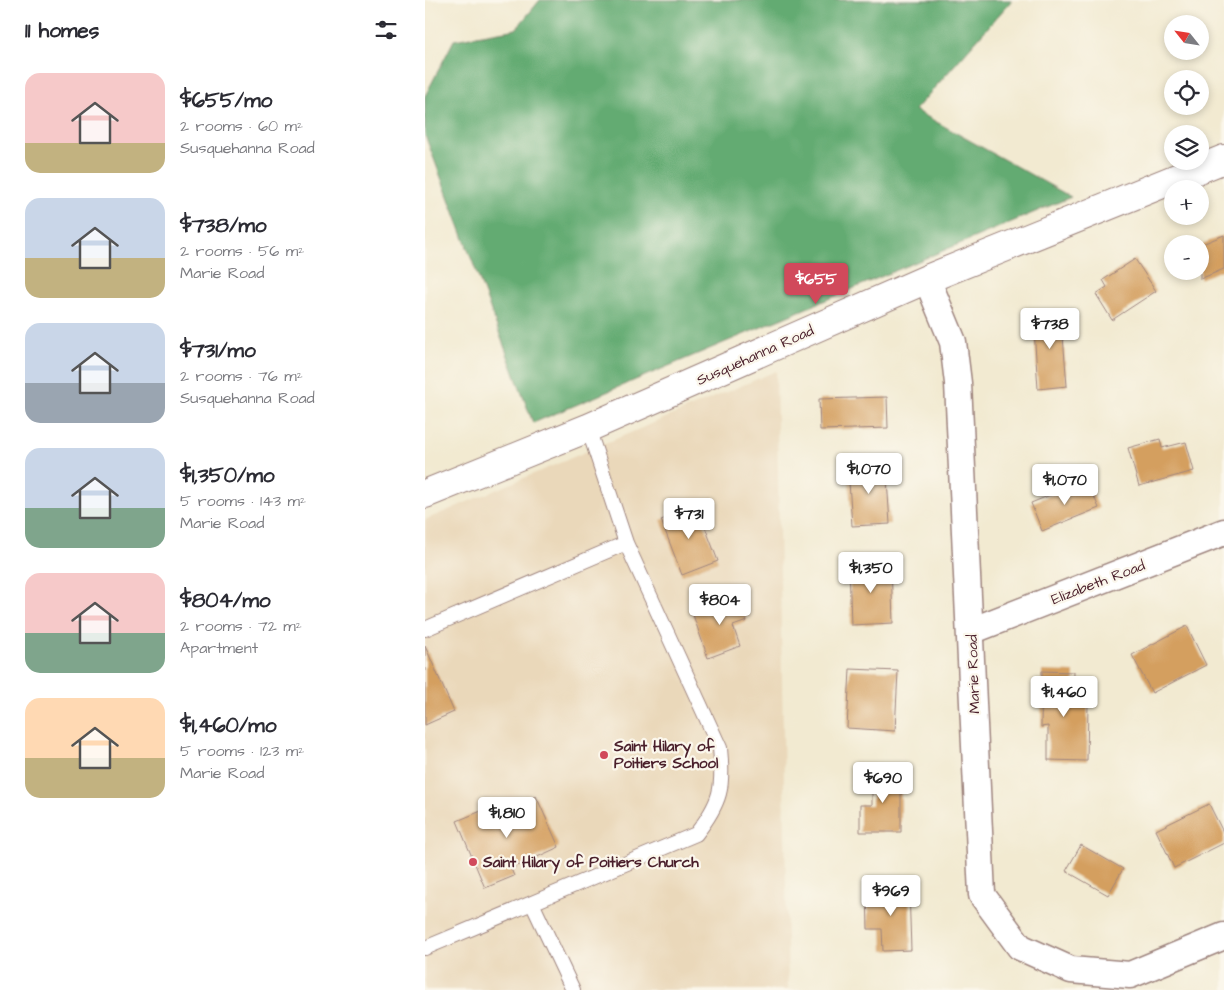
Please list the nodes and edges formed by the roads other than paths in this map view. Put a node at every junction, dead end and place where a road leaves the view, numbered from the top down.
1 (1224, 159) edge
2 (927, 279) junction
3 (588, 428) junction
4 (425, 494) edge
5 (1224, 532) edge
6 (626, 543) junction
7 (425, 630) edge
8 (971, 631) junction
9 (533, 903) junction
10 (1224, 936) edge
11 (425, 948) edge
12 (573, 990) edge

1 - 2 main road, Susquehanna Road
2 - 3 main road, Susquehanna Road
2 - 8 street, Marie Road
3 - 4 main road, Susquehanna Road
3 - 6 lane
5 - 8 street, Elizabeth Road
6 - 7 lane
6 - 9 lane
8 - 10 street, Marie Road
9 - 11 lane
9 - 12 lane

